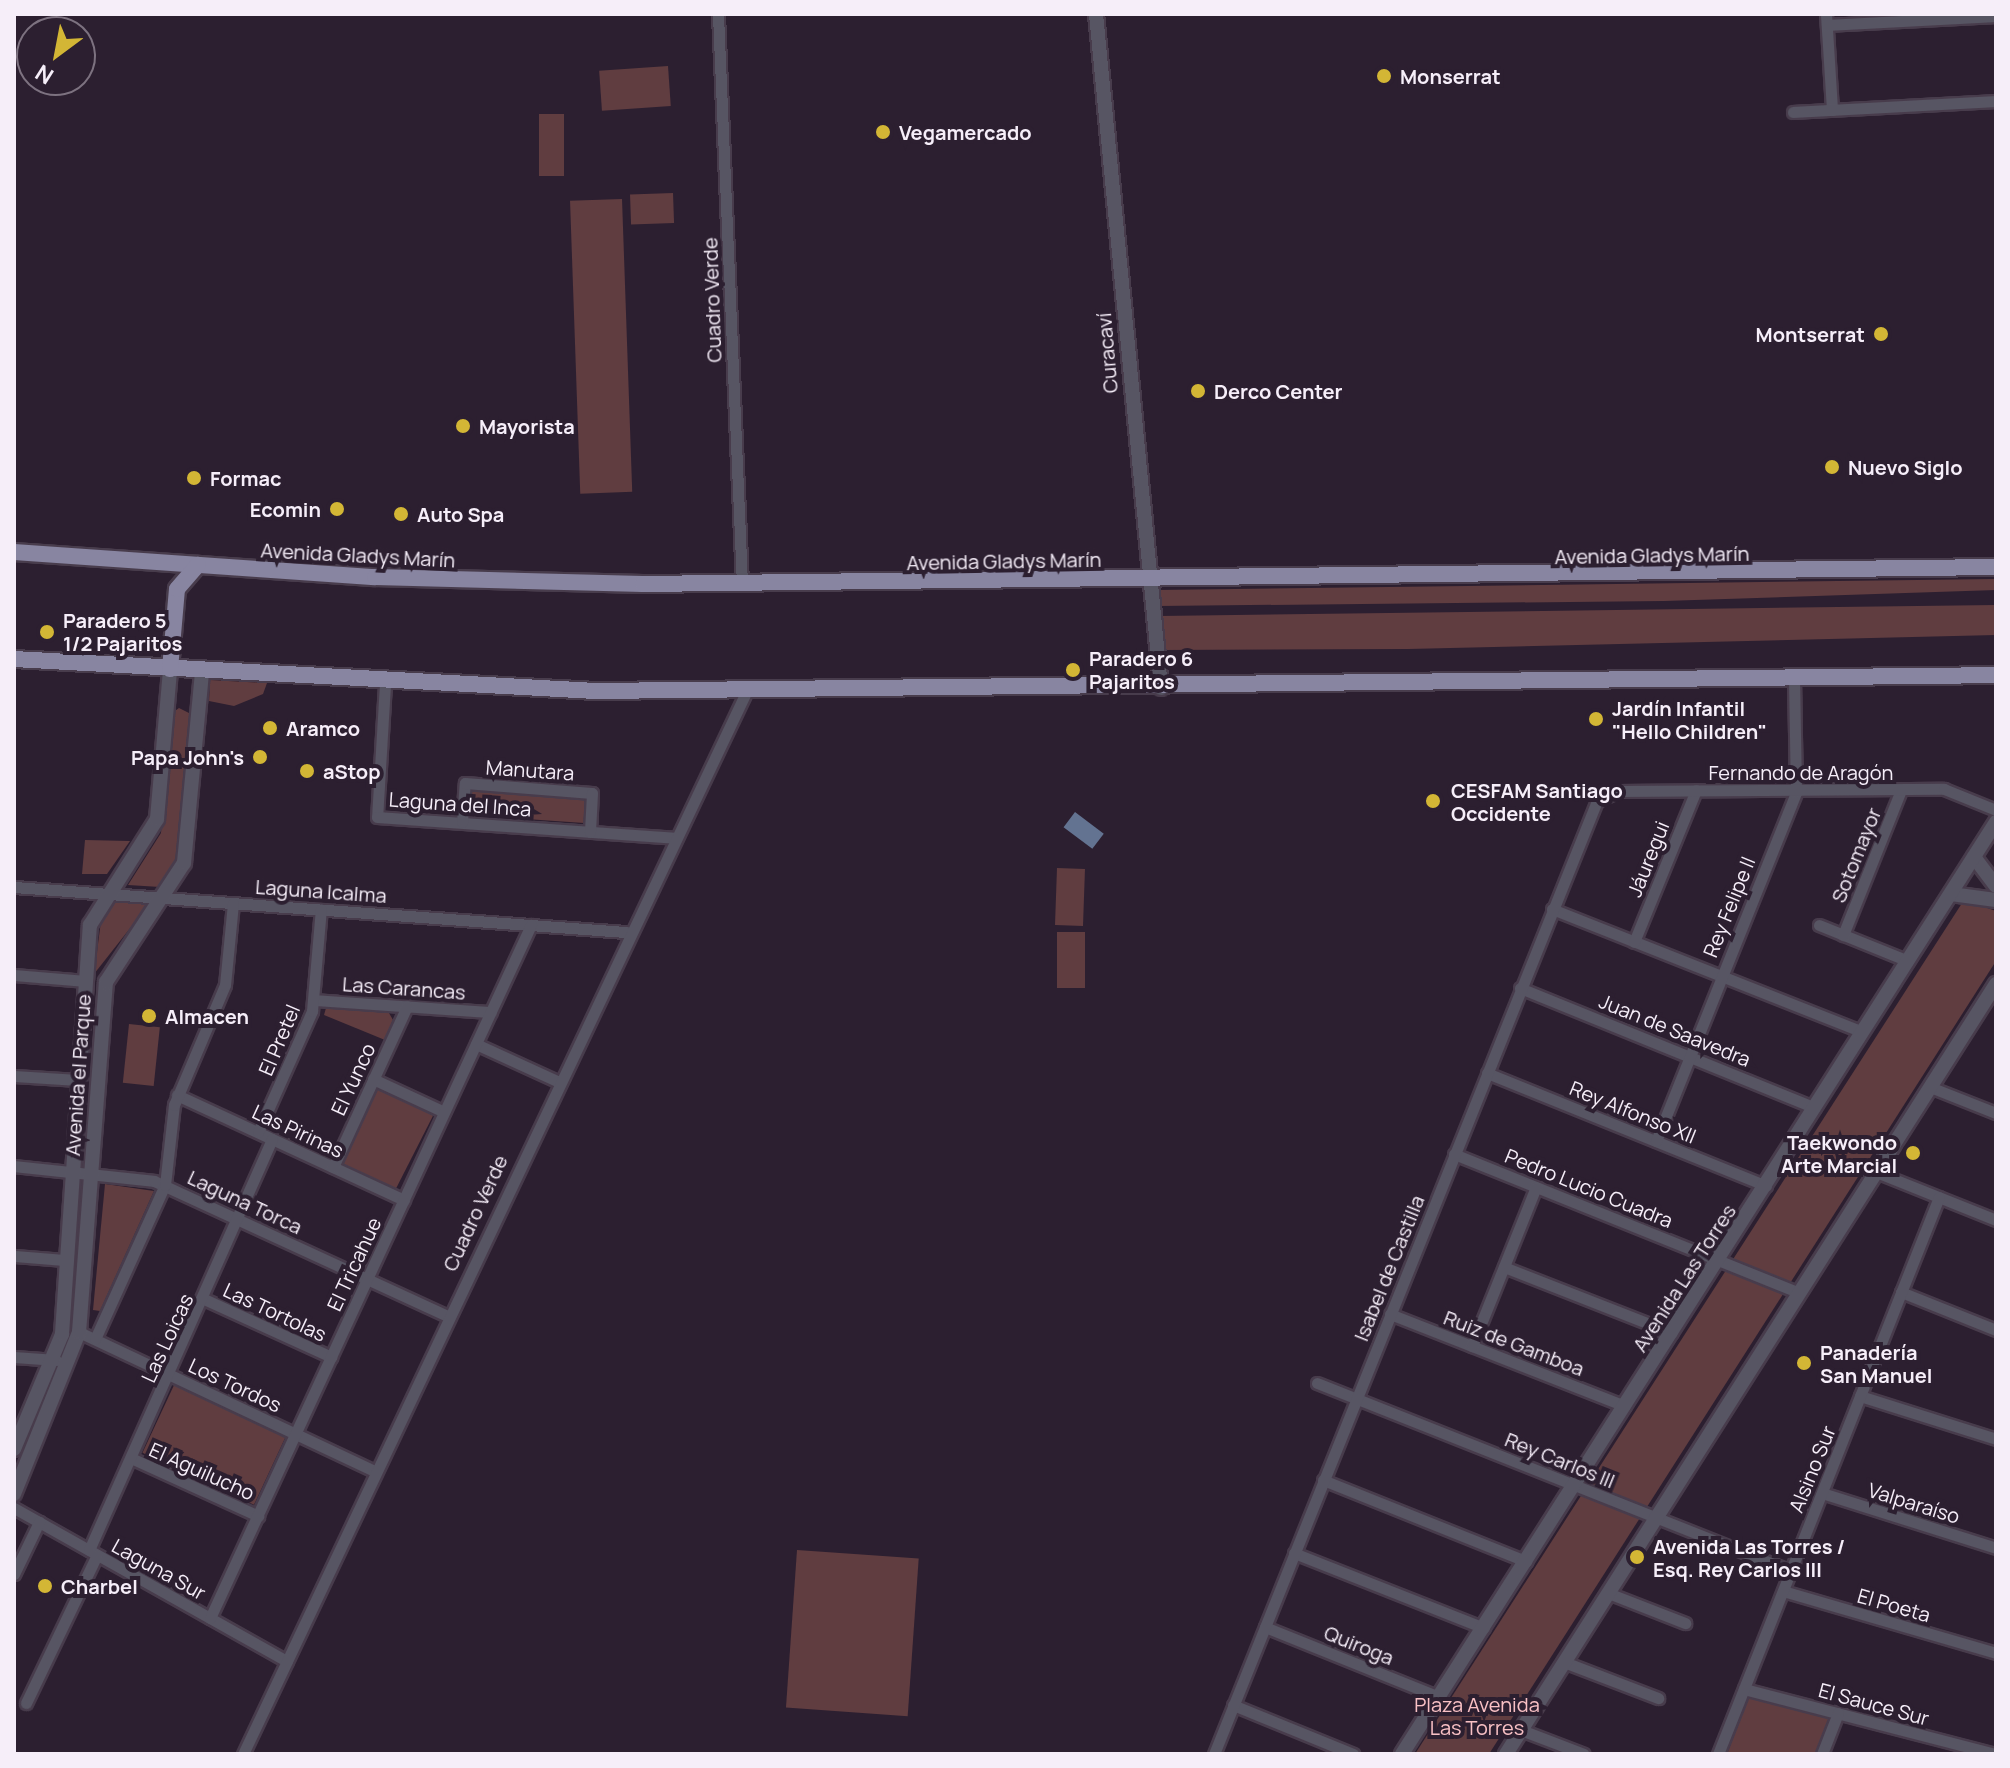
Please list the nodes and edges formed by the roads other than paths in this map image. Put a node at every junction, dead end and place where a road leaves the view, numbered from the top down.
1 (718, 14) edge
2 (1096, 14) edge
3 (1996, 16) edge
4 (1827, 20) edge
5 (1996, 101) edge
6 (1832, 110) junction
7 (1793, 112) dead end
8 (14, 552) edge
9 (198, 565) junction
10 (1996, 567) edge
11 (1148, 579) junction
12 (742, 584) junction
13 (14, 659) edge
14 (170, 669) junction
15 (202, 671) junction
16 (1996, 675) edge
17 (1794, 680) junction
18 (385, 684) junction
19 (1161, 688) junction
20 (747, 690) junction
21 (1696, 790) junction
22 (1901, 790) junction
23 (1796, 792) junction
24 (1602, 797) joint
25 (1996, 810) edge
26 (462, 822) junction
27 (1996, 822) edge
28 (590, 832) junction
29 (674, 838) junction
30 (1974, 857) junction
31 (1996, 886) edge
32 (14, 887) edge
33 (107, 893) junction
34 (1951, 894) junction
35 (164, 898) junction
36 (1996, 900) edge
37 (233, 903) junction
38 (321, 909) junction
39 (1552, 909) junction
40 (531, 925) junction
41 (1819, 925) dead end
42 (626, 932) junction
43 (1843, 935) junction
44 (1634, 942) junction
45 (1908, 961) junction
46 (14, 975) edge
47 (1721, 976) junction
48 (86, 981) junction
49 (1996, 984) edge
50 (1520, 988) junction
51 (314, 1000) junction
52 (407, 1006) junction
53 (1990, 1006) edge
54 (491, 1012) junction
55 (1863, 1032) junction
56 (476, 1044) junction
57 (1689, 1056) junction
58 (1487, 1073) junction
59 (14, 1076) edge
60 (373, 1079) junction
61 (78, 1080) junction
62 (557, 1081) junction
63 (1930, 1087) junction
64 (177, 1095) junction
65 (1815, 1108) junction
66 (444, 1112) junction
67 (1996, 1113) edge
68 (258, 1132) junction
69 (272, 1139) junction
70 (1656, 1141) junction
71 (1454, 1154) junction
72 (14, 1166) edge
73 (333, 1167) junction
74 (71, 1171) junction
75 (91, 1172) junction
76 (1876, 1172) junction
77 (165, 1185) junction
78 (1766, 1186) junction
79 (1536, 1187) junction
80 (1939, 1197) junction
81 (404, 1200) junction
82 (239, 1219) junction
83 (1996, 1220) edge
84 (14, 1256) edge
85 (65, 1260) junction
86 (1719, 1260) junction
87 (1504, 1267) junction
88 (367, 1279) junction
89 (1901, 1292) junction
90 (1799, 1293) junction
91 (204, 1299) junction
92 (1390, 1314) junction
93 (447, 1316) junction
94 (1996, 1330) edge
95 (79, 1332) junction
96 (1672, 1333) junction
97 (95, 1339) junction
98 (1472, 1346) junction
99 (14, 1357) edge
100 (331, 1357) junction
101 (54, 1360) junction
102 (72, 1361) junction
103 (170, 1374) junction
104 (1317, 1383) dead end
105 (1860, 1396) junction
106 (1356, 1398) junction
107 (1625, 1406) junction
108 (296, 1433) junction
109 (1996, 1439) edge
110 (14, 1449) edge
111 (131, 1458) junction
112 (375, 1471) junction
113 (1323, 1480) junction
114 (1575, 1485) junction
115 (1822, 1493) junction
116 (14, 1494) edge
117 (14, 1508) edge
118 (258, 1516) junction
119 (1656, 1518) junction
120 (39, 1522) junction
121 (1996, 1548) edge
122 (93, 1552) junction
123 (1294, 1553) junction
124 (1526, 1561) junction
125 (1791, 1571) junction
126 (14, 1574) edge
127 (1783, 1591) junction
128 (1608, 1593) junction
129 (210, 1618) junction
130 (1685, 1623) dead end
131 (1265, 1627) junction
132 (1484, 1628) junction
133 (1996, 1653) edge
134 (287, 1661) junction
135 (1564, 1662) junction
136 (1744, 1689) junction
137 (1439, 1697) junction
138 (1658, 1698) dead end
139 (26, 1703) dead end
140 (1233, 1705) junction
141 (1838, 1713) junction
142 (1521, 1730) junction
143 (243, 1754) edge
144 (1214, 1754) edge
145 (1353, 1754) edge
146 (1402, 1754) edge
147 (1506, 1754) edge
148 (1584, 1754) edge
149 (1718, 1754) edge
150 (1822, 1754) edge
151 (1995, 1754) edge

1 - 12 street, Cuadro Verde
2 - 11 street, Curacaví
3 - 4 street
4 - 6 street
5 - 6 street
6 - 7 street
8 - 9 main road, Avenida Gladys Marín
9 - 12 main road, Avenida Gladys Marín
9 - 14 main road
10 - 11 main road, Avenida Gladys Marín
11 - 12 main road, Avenida Gladys Marín
11 - 19 street, Curacaví
13 - 14 main road
14 - 15 main road
14 - 33 street, Avenida el Parque
15 - 18 main road
15 - 35 street, Avenida el Parque
16 - 17 main road
17 - 19 main road
17 - 23 street, Rey Felipe II
18 - 20 main road
18 - 26 street, Laguna del Inca
19 - 20 main road
20 - 29 street, Cuadro Verde
21 - 23 street, Fernando de Aragón
21 - 24 street, Fernando de Aragón
21 - 44 street, Jáuregui
22 - 23 street, Fernando de Aragón
22 - 25 street, Fernando de Aragón
22 - 43 street, Sotomayor
23 - 47 street, Rey Felipe II
24 - 39 street, Isabel de Castilla
26 - 28 street, Laguna del Inca
26 - 28 street, Manutara
27 - 30 street, Avenida Las Torres
28 - 29 street, Laguna del Inca
29 - 42 street, Cuadro Verde
30 - 31 street
30 - 34 street, Avenida Las Torres
32 - 33 street, Laguna Icalma
33 - 35 street, Laguna Icalma
33 - 48 street, Avenida el Parque
34 - 36 street
34 - 45 street, Avenida Las Torres
35 - 37 street, Laguna Icalma
35 - 75 street, Avenida el Parque
37 - 38 street, Laguna Icalma
37 - 64 street
38 - 40 street, Laguna Icalma
38 - 51 street, El Pretel
39 - 44 street
39 - 50 street, Isabel de Castilla
40 - 42 street, Laguna Icalma
40 - 54 street, El Tricahue
41 - 43 street
42 - 62 street, Cuadro Verde
43 - 45 street
44 - 47 street
45 - 55 street, Avenida Las Torres
46 - 48 street
47 - 55 street
47 - 57 street, Rey Felipe II
48 - 61 street, Avenida el Parque
49 - 53 street
50 - 57 street, Juan de Saavedra
50 - 58 street, Isabel de Castilla
51 - 52 street, Las Carancas
51 - 68 street, El Pretel
52 - 54 street, Las Carancas
52 - 60 street, El Yunco
53 - 63 street
54 - 56 street, El Tricahue
55 - 65 street, Avenida Las Torres
56 - 62 street
56 - 66 street, El Tricahue
57 - 65 street, Juan de Saavedra
57 - 70 street, Rey Felipe II
58 - 70 street, Rey Alfonso XII
58 - 71 street, Isabel de Castilla
59 - 61 street
60 - 66 street
60 - 73 street, El Yunco
61 - 74 street, Avenida el Parque
62 - 93 street, Cuadro Verde
63 - 67 street
63 - 76 street
64 - 68 street, Las Pirinas
64 - 77 street
65 - 78 street, Avenida Las Torres
66 - 81 street, El Tricahue
68 - 69 street, Las Pirinas
69 - 73 street, Las Pirinas
69 - 82 street, Las Loicas
70 - 78 street, Rey Alfonso XII
71 - 79 street, Pedro Lucio Cuadra
71 - 92 street, Isabel de Castilla
72 - 74 street, Laguna Torca
73 - 81 street, Las Pirinas
74 - 75 street, Laguna Torca
74 - 85 street, Avenida el Parque
75 - 77 street, Laguna Torca
75 - 95 street, Avenida el Parque
76 - 80 street
76 - 90 street
77 - 82 street, Laguna Torca
77 - 97 street
78 - 86 street, Avenida Las Torres
79 - 86 street, Pedro Lucio Cuadra
79 - 87 street
80 - 83 street
80 - 89 street, Alsino Sur
81 - 88 street, El Tricahue
82 - 88 street, Laguna Torca
82 - 91 street, Las Loicas
84 - 85 street
85 - 101 street, Avenida el Parque
86 - 90 street, Pedro Lucio Cuadra
86 - 96 street, Avenida Las Torres
87 - 96 street
87 - 98 street
88 - 93 street, Laguna Torca
88 - 100 street, El Tricahue
89 - 94 street
89 - 105 street, Alsino Sur
90 - 119 street
91 - 100 street, Las Tortolas
91 - 103 street, Las Loicas
92 - 98 street, Ruiz de Gamboa
92 - 106 street, Isabel de Castilla
93 - 112 street, Cuadro Verde
95 - 97 street, Los Tordos
95 - 102 street, Avenida el Parque
96 - 107 street, Avenida Las Torres
97 - 103 street, Los Tordos
98 - 107 street, Ruiz de Gamboa
99 - 101 street
100 - 108 street, El Tricahue
101 - 102 street
101 - 110 street, Avenida el Parque
102 - 116 street, Avenida el Parque
103 - 108 street, Los Tordos
103 - 111 street, Las Loicas
104 - 106 street, Rey Carlos III
105 - 109 street
105 - 115 street, Alsino Sur
106 - 113 street, Isabel de Castilla
106 - 114 street, Rey Carlos III
107 - 114 street, Avenida Las Torres
108 - 112 street, Los Tordos
108 - 118 street, El Tricahue
111 - 118 street, El Aguilucho
111 - 122 street, Las Loicas
112 - 134 street, Cuadro Verde
113 - 123 street, Isabel de Castilla
113 - 124 street
114 - 119 street, Rey Carlos III
114 - 124 street, Avenida Las Torres
115 - 121 street, Valparaíso
115 - 125 street, Alsino Sur
117 - 120 street, Laguna Sur
118 - 129 street, El Tricahue
119 - 125 street, Rey Carlos III
119 - 128 street
120 - 122 street, Laguna Sur
120 - 126 street
122 - 129 street, Laguna Sur
122 - 139 street, Las Loicas
123 - 131 street, Isabel de Castilla
123 - 132 street
124 - 132 street, Avenida Las Torres
125 - 127 street, Alsino Sur
127 - 133 street, El Poeta
127 - 136 street, Alsino Sur
128 - 130 street
128 - 135 street
129 - 134 street, Laguna Sur
131 - 137 street, Quiroga
131 - 140 street, Isabel de Castilla
132 - 137 street, Avenida Las Torres
134 - 143 street, Cuadro Verde
135 - 138 street
135 - 142 street
136 - 141 street, El Sauce Sur
136 - 149 street, Alsino Sur
137 - 146 street, Avenida Las Torres
140 - 144 street, Isabel de Castilla
140 - 145 street
141 - 150 street
141 - 151 street, El Sauce Sur
142 - 147 street
142 - 148 street

